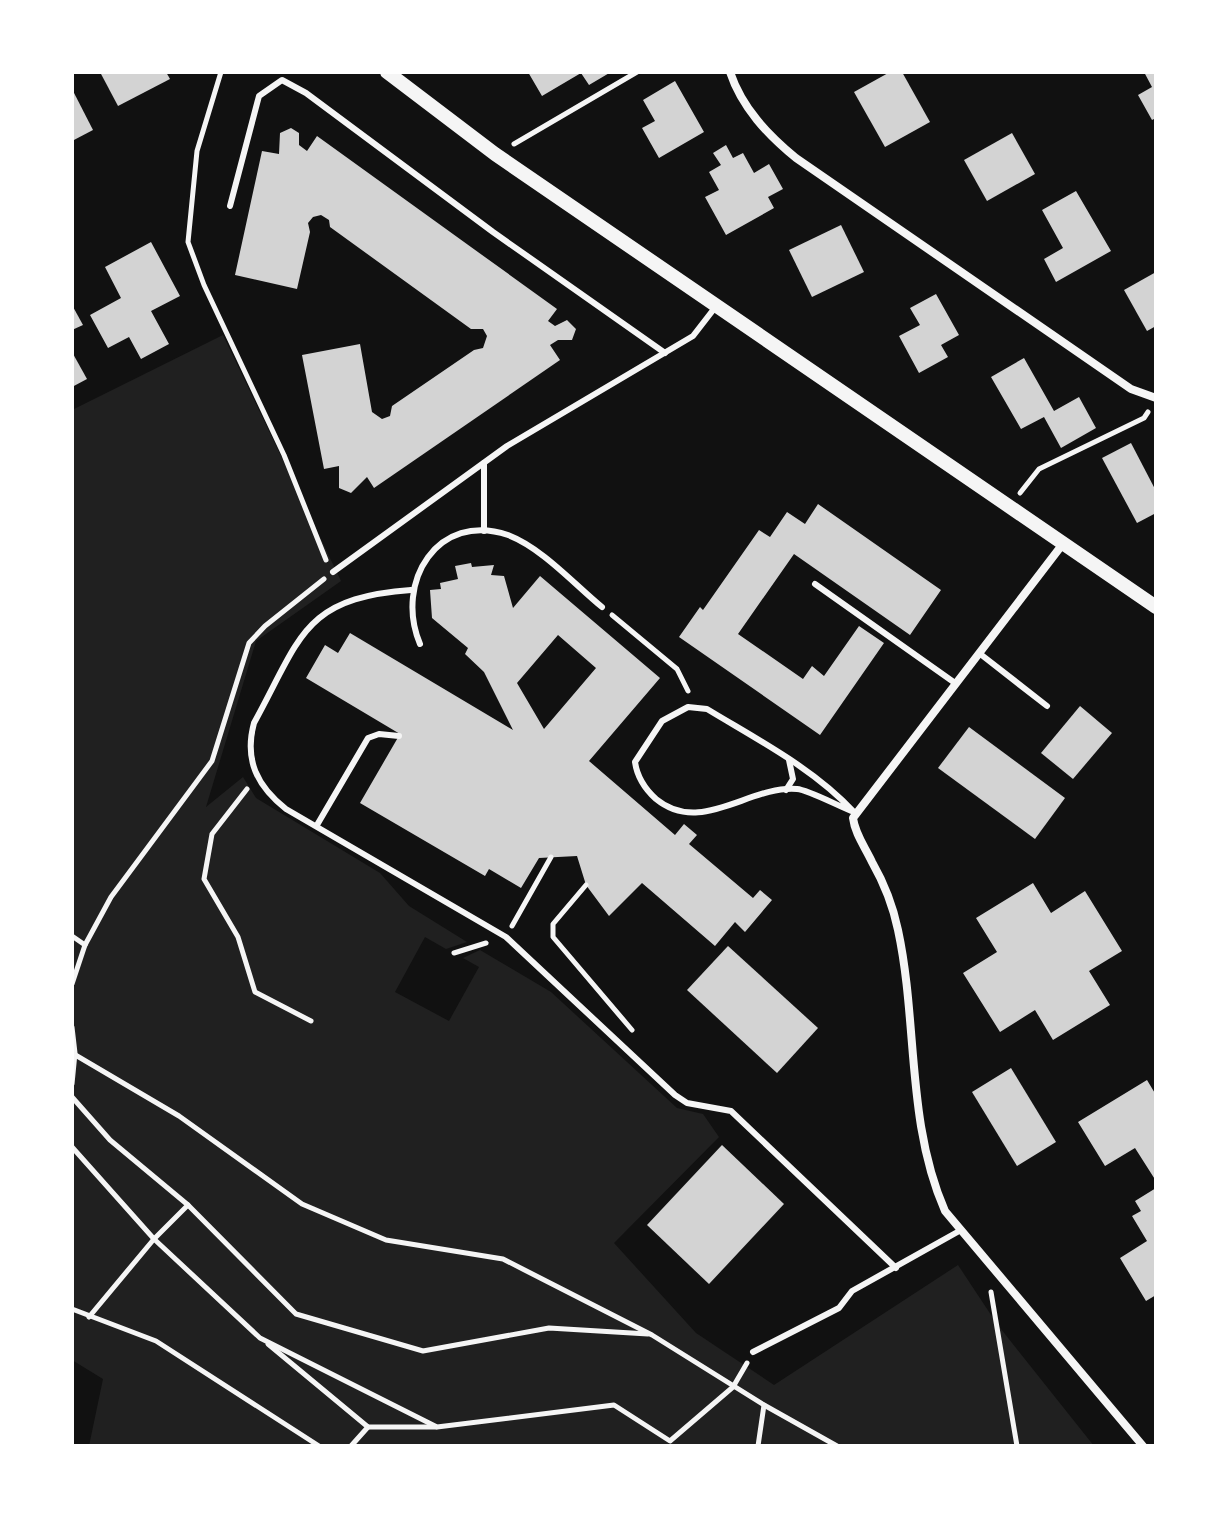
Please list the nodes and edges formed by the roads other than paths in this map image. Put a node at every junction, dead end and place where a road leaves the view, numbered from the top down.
1 (387, 72) edge
2 (730, 72) edge
3 (230, 206) dead end
4 (717, 305) junction
5 (665, 353) junction
6 (1156, 400) edge
7 (484, 463) junction
8 (484, 531) junction
9 (1062, 545) junction
10 (333, 572) road end
11 (815, 584) dead end
12 (411, 590) junction
13 (602, 607) road end
14 (1156, 607) edge
15 (420, 644) dead end
16 (979, 653) junction
17 (955, 683) junction
18 (1047, 706) dead end
19 (399, 736) dead end
20 (789, 760) junction
21 (786, 790) junction
22 (854, 812) junction
23 (317, 825) junction
24 (961, 1230) junction
25 (896, 1268) junction
26 (753, 1352) road end
27 (1143, 1446) edge

1 - 4 street
2 - 6 street
3 - 5 lane
4 - 5 lane
4 - 9 street
5 - 7 lane
7 - 8 lane
7 - 10 lane
8 - 12 lane
8 - 13 lane
9 - 14 street
9 - 16 street
11 - 17 lane
12 - 15 lane
12 - 23 lane
16 - 17 street
16 - 18 lane
17 - 22 street
19 - 23 lane
20 - 21 lane
20 - 21 lane
20 - 22 lane
21 - 22 lane
22 - 24 street
23 - 25 lane
24 - 25 lane
24 - 27 street
25 - 26 lane

